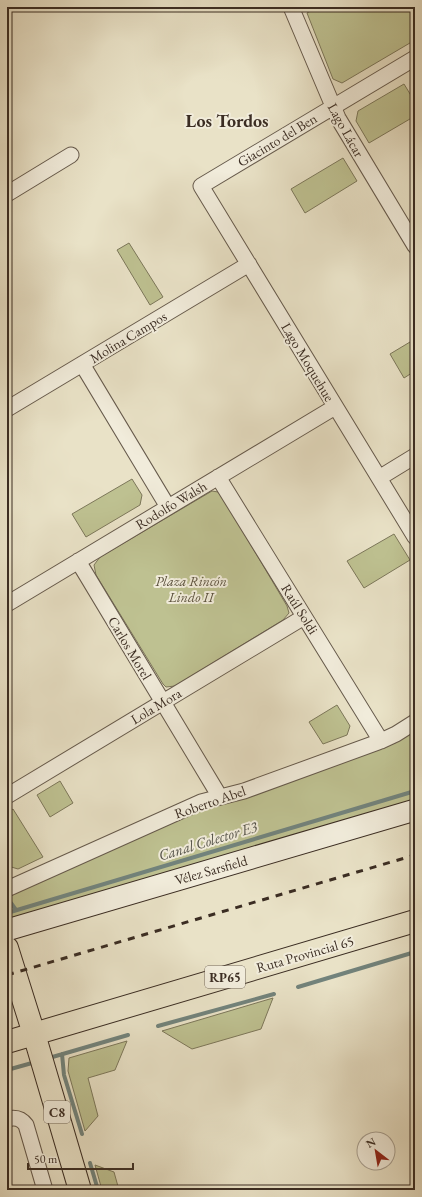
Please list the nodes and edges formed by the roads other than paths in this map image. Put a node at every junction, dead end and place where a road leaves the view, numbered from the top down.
1 (291, 7) edge
2 (415, 58) edge
3 (332, 107) junction
4 (71, 155) dead end
5 (201, 186) joint
6 (7, 194) edge
7 (415, 246) edge
8 (249, 264) junction
9 (82, 364) junction
10 (335, 407) junction
11 (7, 409) edge
12 (415, 456) edge
13 (218, 477) junction
14 (379, 478) junction
15 (168, 507) junction
16 (415, 537) edge
17 (78, 561) junction
18 (7, 604) edge
19 (304, 617) junction
20 (163, 702) junction
21 (415, 722) edge
22 (381, 741) junction
23 (7, 796) edge
24 (220, 797) junction
25 (415, 810) edge
26 (7, 889) edge
27 (415, 921) edge
28 (7, 930) edge
29 (7, 948) edge
30 (34, 1034) junction
31 (7, 1042) edge
32 (14, 1119) edge
33 (46, 1190) edge
34 (80, 1190) edge

1 - 3 street, Lago Lácar
2 - 3 street, Giacinto del Ben
3 - 5 street, Giacinto del Ben
3 - 7 street, Lago Lácar
4 - 6 street
5 - 8 street, Lago Moquehue
8 - 9 street, Molina Campos
8 - 10 street, Lago Moquehue
9 - 11 street, Molina Campos
9 - 15 street
10 - 13 street, Rodolfo Walsh
10 - 14 street, Lago Moquehue
12 - 14 street
13 - 15 street, Rodolfo Walsh
13 - 19 street, Raúl Soldi
14 - 16 street, Lago Moquehue
15 - 17 street, Rodolfo Walsh
17 - 18 street, Rodolfo Walsh
17 - 20 street, Carlos Morel
19 - 20 street, Lola Mora
19 - 22 street, Raúl Soldi
20 - 23 street, Lola Mora
20 - 24 street, Carlos Morel
21 - 22 street, Roberto Abel
22 - 24 street, Roberto Abel
24 - 26 street, Roberto Abel
25 - 28 street, Vélez Sarsfield
27 - 30 main road, Ruta Provincial 65 / RP65
29 - 30 main road
30 - 31 main road, RP65
30 - 34 main road, C8
32 - 33 street

